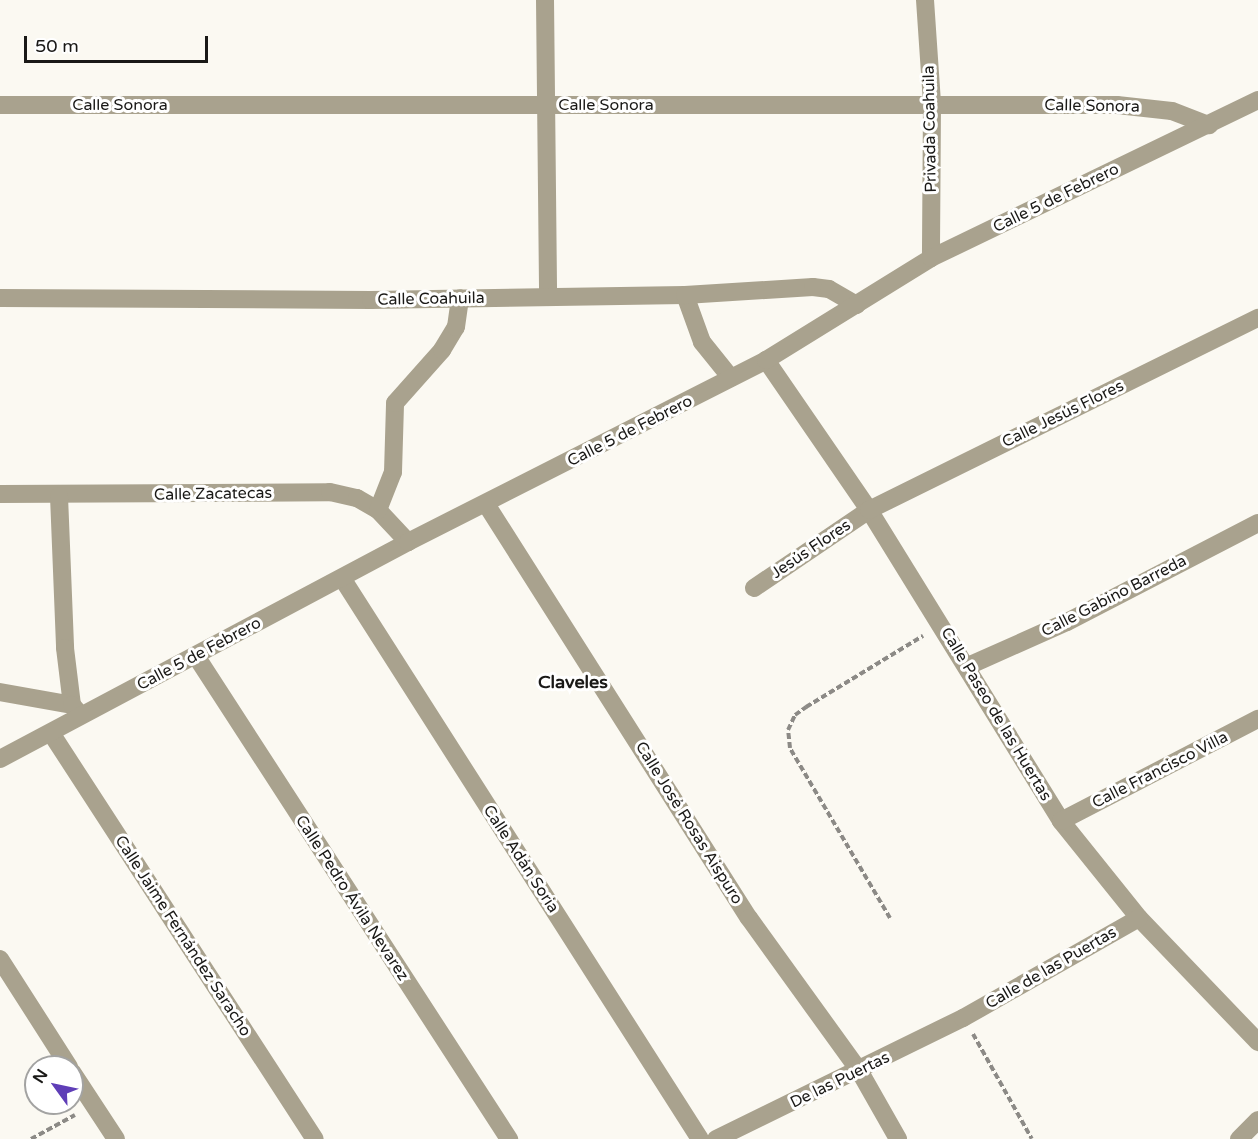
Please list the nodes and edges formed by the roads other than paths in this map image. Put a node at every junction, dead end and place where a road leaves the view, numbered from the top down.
1 (545, 0) edge
2 (925, 0) edge
3 (1258, 100) edge
4 (932, 104) junction
5 (0, 105) edge
6 (549, 105) junction
7 (1209, 124) junction
8 (931, 258) junction
9 (685, 295) junction
10 (548, 296) junction
11 (0, 298) edge
12 (460, 298) junction
13 (856, 305) junction
14 (1258, 318) edge
15 (766, 360) junction
16 (731, 378) junction
17 (0, 494) edge
18 (59, 496) junction
19 (486, 504) junction
20 (378, 510) junction
21 (869, 510) junction
22 (1258, 523) edge
23 (408, 542) junction
24 (342, 578) junction
25 (754, 588) dead end
26 (196, 656) junction
27 (968, 666) junction
28 (0, 692) edge
29 (76, 711) junction
30 (1258, 719) edge
31 (51, 733) junction
32 (0, 759) edge
33 (1061, 821) junction
34 (1139, 918) junction
35 (0, 959) edge
36 (963, 1018) joint
37 (1258, 1042) edge
38 (61, 1055) edge
39 (860, 1072) junction
40 (84, 1090) edge
41 (1258, 1120) edge
42 (116, 1139) edge
43 (315, 1139) edge
44 (508, 1139) edge
45 (700, 1139) edge
46 (716, 1139) edge
47 (898, 1139) edge
48 (1239, 1139) edge

1 - 6 street
2 - 4 street, Privada Coahuila
3 - 7 street, Calle 5 de Febrero
4 - 6 street, Calle Sonora
4 - 7 street, Calle Sonora
4 - 8 street, Privada Coahuila
5 - 6 street, Calle Sonora
6 - 10 street
7 - 8 street, Calle 5 de Febrero
8 - 13 street, Calle 5 de Febrero
9 - 10 street, Calle Coahuila
9 - 13 street, Calle Coahuila
9 - 16 street
10 - 12 street, Calle Coahuila
11 - 12 street, Calle Coahuila
12 - 20 street
13 - 15 street, Calle 5 de Febrero
14 - 21 street, Calle Jesús Flores
15 - 16 street, Calle 5 de Febrero
15 - 21 street, Calle Paseo de las Huertas
16 - 19 street, Calle 5 de Febrero
17 - 18 street, Calle Zacatecas
18 - 20 street, Calle Zacatecas
18 - 29 street
19 - 23 street, Calle 5 de Febrero
19 - 39 street, Calle José Rosas Aispuro
20 - 23 street, Calle Zacatecas
21 - 25 street, Jesús Flores
21 - 27 street, Calle Paseo de las Huertas
22 - 27 street, Calle Gabino Barreda
23 - 24 street, Calle 5 de Febrero
24 - 26 street, Calle 5 de Febrero
24 - 45 street, Calle Adán Soria
26 - 29 street, Calle 5 de Febrero
26 - 44 street, Calle Pedro Ávila Nevarez
27 - 33 street, Calle Paseo de las Huertas
28 - 29 street
29 - 31 street, Calle 5 de Febrero
30 - 33 street, Calle Francisco Villa
31 - 32 street, Calle 5 de Febrero
31 - 43 street, Calle Jaime Fernández Saracho
33 - 34 street, Calle Paseo de las Huertas
34 - 36 street, Calle de las Puertas
34 - 37 street, Calle Paseo de las Huertas
35 - 38 street
36 - 39 street, De las Puertas
39 - 46 street, De las Puertas
39 - 47 street, Calle José Rosas Aispuro
40 - 42 street
41 - 48 street

